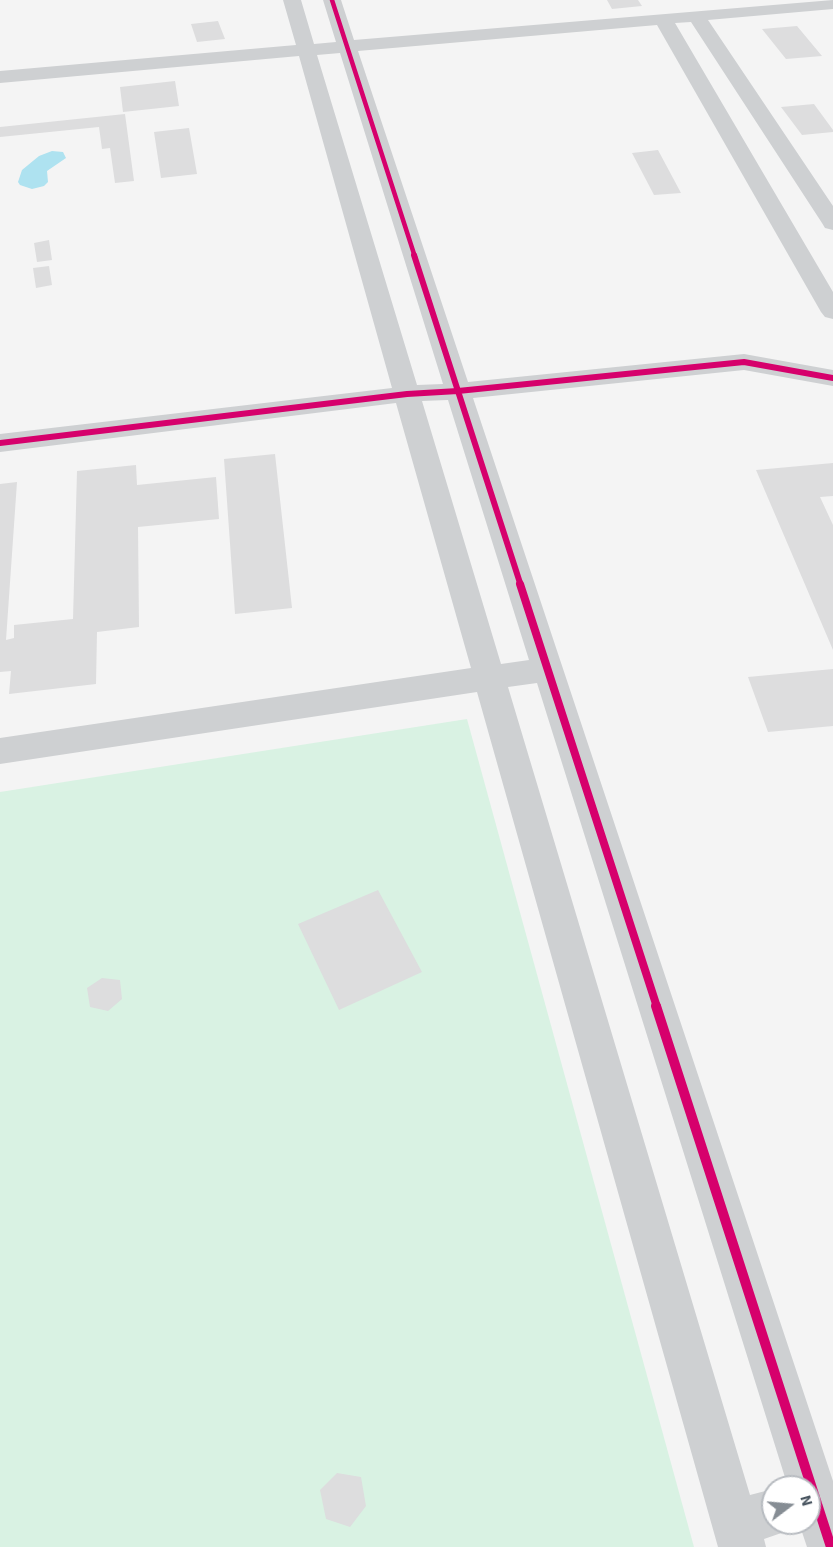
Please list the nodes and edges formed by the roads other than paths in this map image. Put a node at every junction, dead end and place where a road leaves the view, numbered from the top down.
1 (292, 0) edge
2 (332, 0) edge
3 (833, 4) edge
4 (696, 16) junction
5 (663, 19) junction
6 (347, 47) junction
7 (306, 51) junction
8 (0, 77) edge
9 (833, 223) edge
10 (833, 312) edge
11 (833, 378) edge
12 (458, 392) junction
13 (407, 394) junction
14 (0, 443) edge
15 (547, 669) junction
16 (489, 677) junction
17 (0, 751) edge
18 (771, 1475) edge
19 (774, 1475) edge
20 (814, 1535) edge
21 (831, 1547) edge

1 - 7 street
2 - 6 street
3 - 4 street
4 - 5 street
4 - 9 street
5 - 6 street
5 - 10 street
6 - 7 street
6 - 12 street
7 - 8 street
7 - 13 street
11 - 12 street
12 - 13 street
12 - 15 street
13 - 14 street
13 - 16 street
15 - 16 street
15 - 19 street
16 - 17 street
16 - 18 street
20 - 21 street

